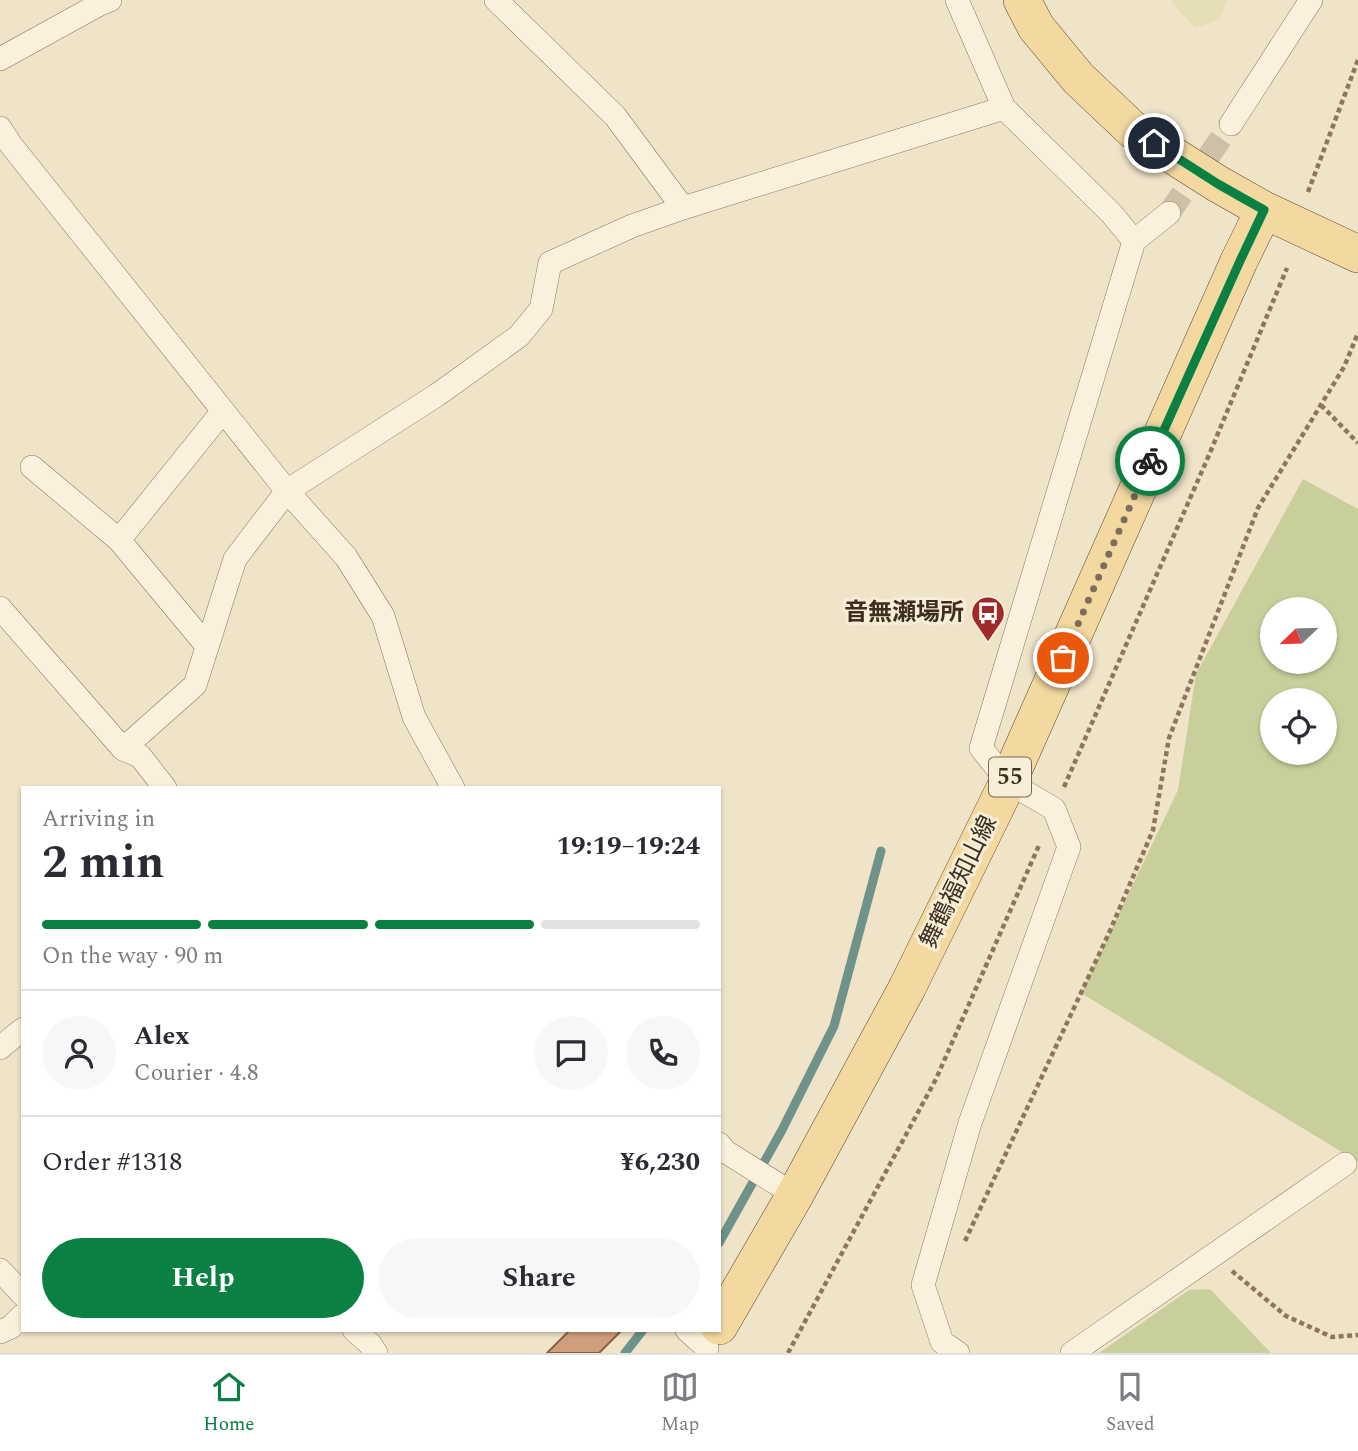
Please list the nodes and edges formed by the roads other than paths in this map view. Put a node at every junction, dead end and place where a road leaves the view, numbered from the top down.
1 (110, 0) edge
2 (496, 0) edge
3 (957, 0) edge
4 (1022, 0) edge
5 (1311, 0) edge
6 (0, 59) edge
7 (1004, 108) junction
8 (1231, 124) tunnel mouth
9 (4, 142) edge
10 (683, 208) junction
11 (1264, 210) junction
12 (1169, 213) tunnel mouth
13 (1134, 241) junction
14 (1358, 254) edge
15 (223, 411) junction
16 (32, 467) dead end
17 (287, 491) junction
18 (119, 540) junction
19 (0, 608) edge
20 (207, 646) junction
21 (123, 749) junction
22 (1008, 782) junction
23 (163, 786) edge
24 (452, 786) edge
25 (21, 1031) edge
26 (0, 1048) edge
27 (721, 1146) edge
28 (1345, 1164) dead end
29 (795, 1195) junction
30 (0, 1270) edge
31 (21, 1294) edge
32 (721, 1314) edge
33 (21, 1317) edge
34 (0, 1332) edge
35 (356, 1332) edge
36 (376, 1353) edge
37 (958, 1353) edge
38 (1072, 1353) edge

1 - 6 street
2 - 10 street
3 - 7 street
4 - 11 main road
5 - 8 street
7 - 10 street
7 - 13 street
9 - 15 street
10 - 17 street
11 - 14 main road
11 - 22 main road, 舞鶴福知山線 / 55
12 - 13 street
13 - 22 street
15 - 17 street
15 - 18 street
16 - 18 street
17 - 20 street
17 - 24 street
18 - 20 street
19 - 21 street
20 - 21 street
21 - 23 street
22 - 29 main road, 舞鶴福知山線 / 55
22 - 37 street
25 - 26 street
27 - 29 street
28 - 38 street
29 - 32 main road, 舞鶴福知山線 / 55
30 - 31 street
33 - 34 street
35 - 36 street

